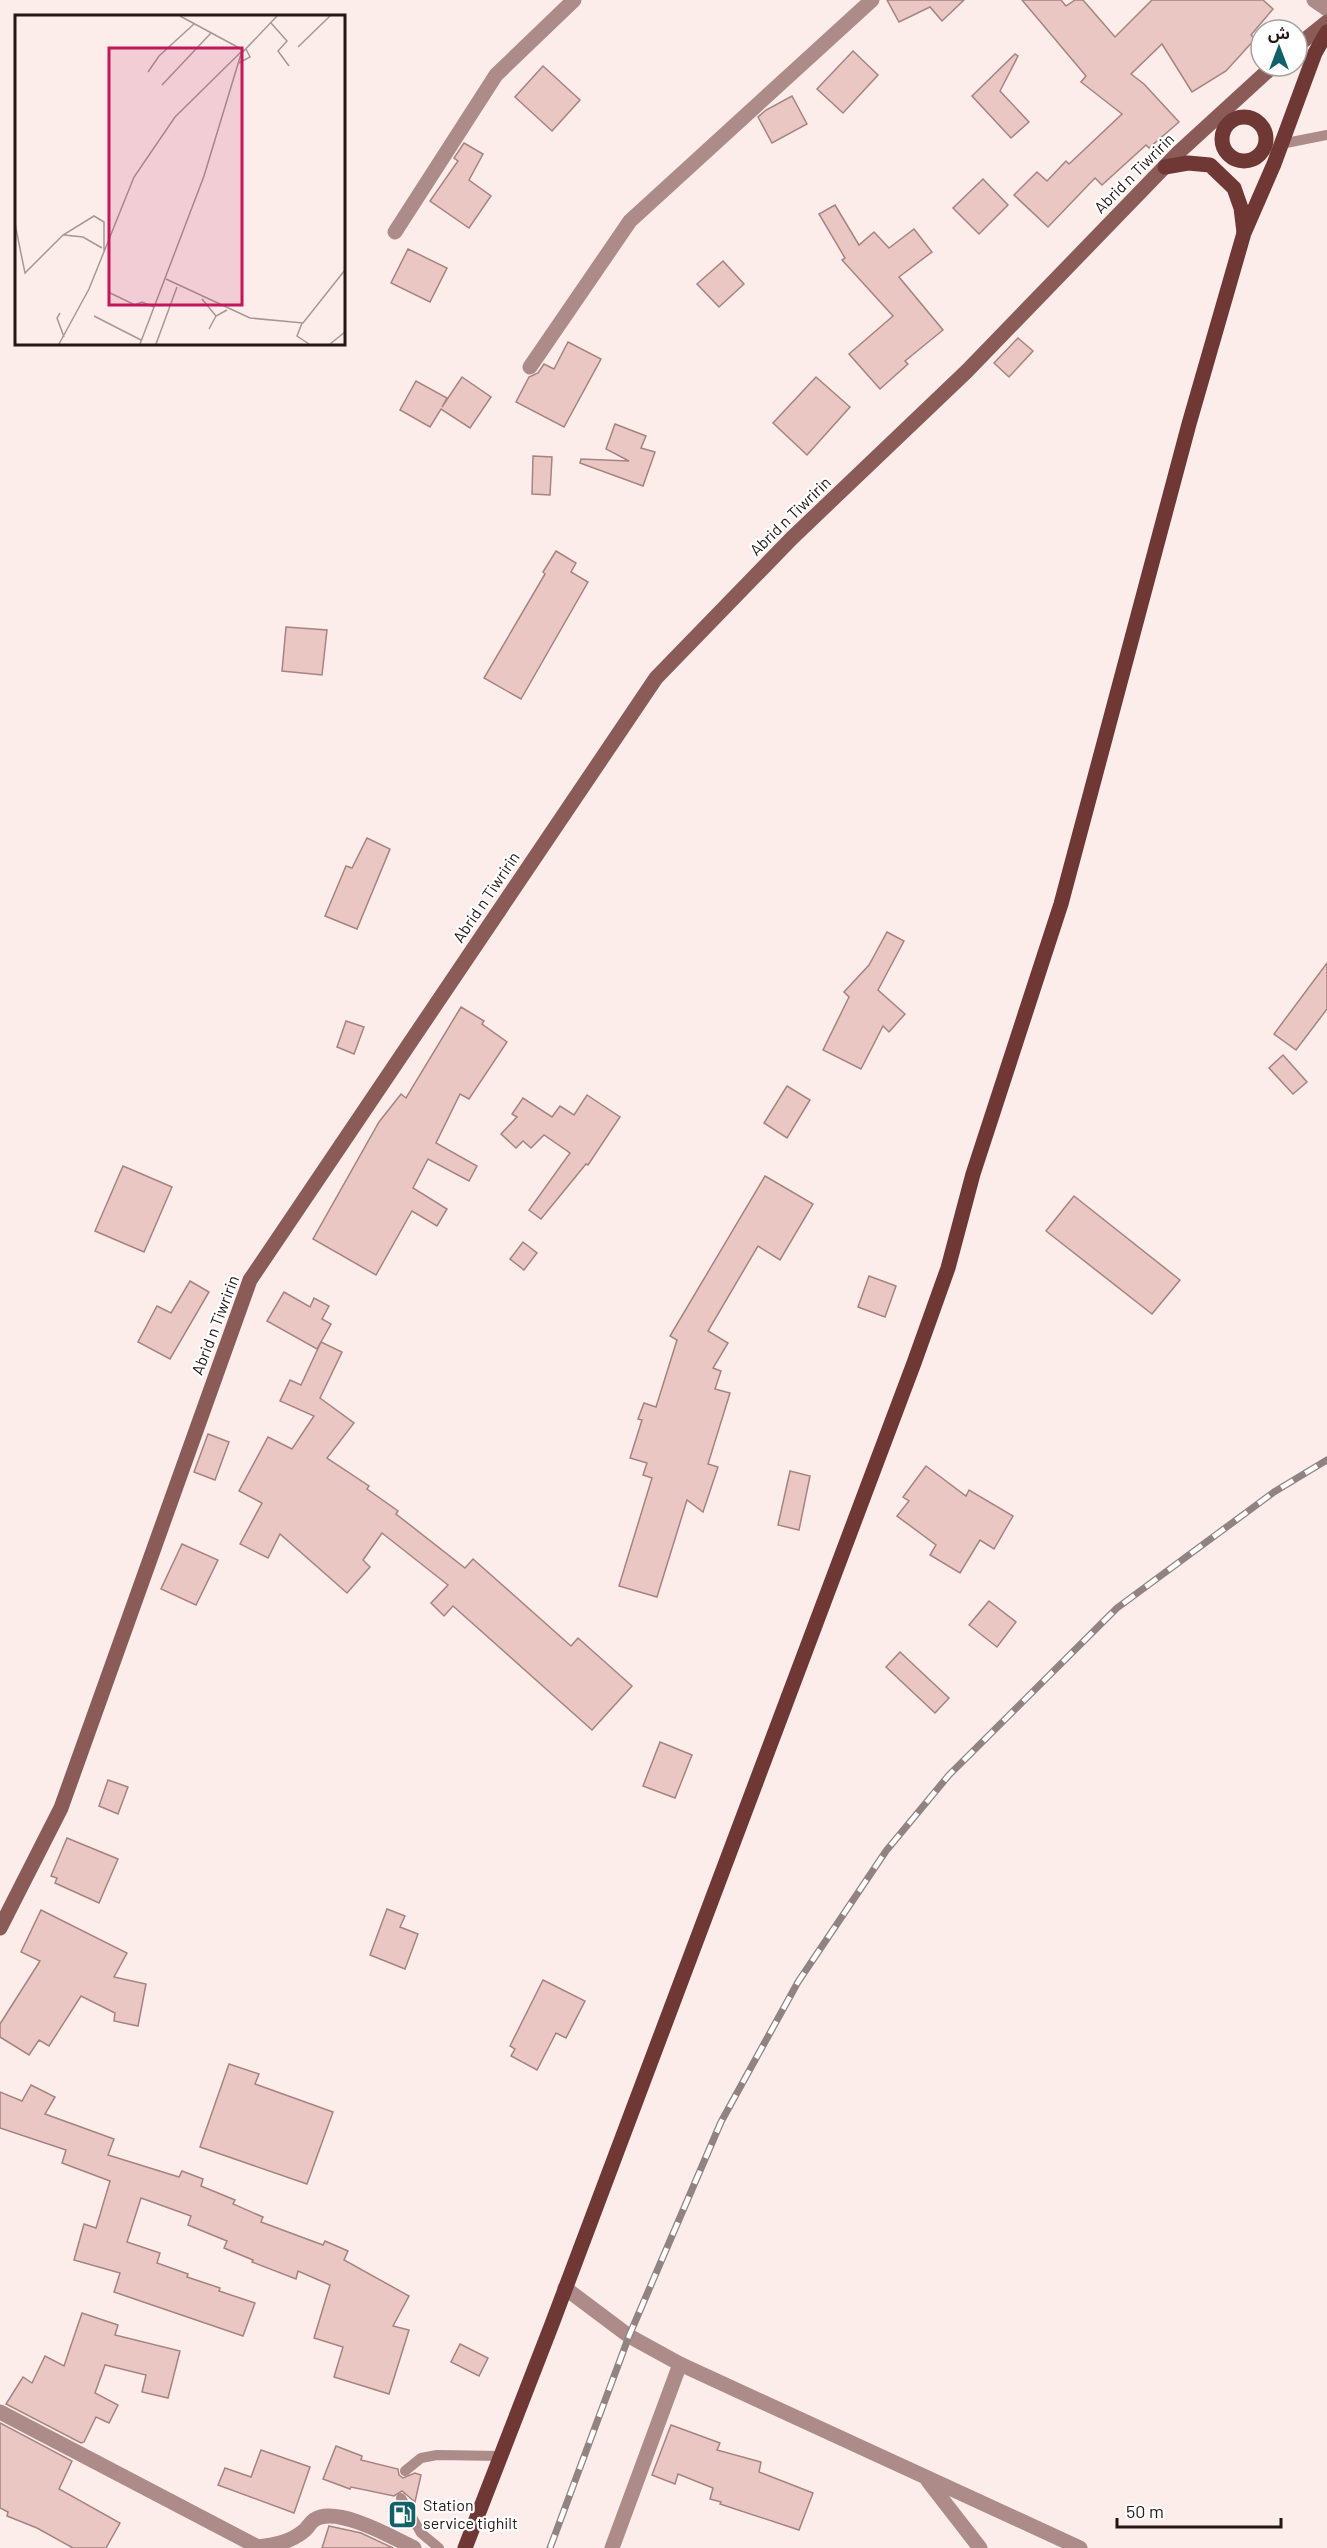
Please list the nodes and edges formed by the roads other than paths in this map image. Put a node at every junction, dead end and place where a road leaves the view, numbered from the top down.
1 (574, 0) edge
2 (872, 0) edge
3 (1314, 0) edge
4 (1327, 9) edge
5 (1327, 22) edge
6 (1327, 32) edge
7 (1309, 36) edge
8 (1259, 78) edge
9 (1289, 122) junction
10 (1327, 135) edge
11 (1281, 144) junction
12 (1265, 147) junction
13 (1242, 160) junction
14 (1210, 165) junction
15 (1165, 167) junction
16 (395, 232) dead end
17 (1244, 233) junction
18 (530, 367) dead end
19 (0, 1928) edge
20 (565, 2288) junction
21 (680, 2364) junction
22 (0, 2412) edge
23 (502, 2456) junction
24 (405, 2471) dead end
25 (926, 2478) junction
26 (401, 2498) dead end
27 (414, 2548) edge
28 (439, 2548) edge
29 (465, 2548) edge
30 (612, 2548) edge
31 (980, 2548) edge
32 (1080, 2548) edge

1 - 16 street
2 - 18 street
3 - 4 street
5 - 7 street
6 - 9 main road
8 - 15 street, Abrid n Tiwririn
9 - 11 main road
9 - 12 main road
10 - 11 lane
11 - 17 main road
12 - 13 main road
12 - 13 main road
13 - 14 main road
14 - 15 main road
14 - 17 main road
15 - 19 street, Abrid n Tiwririn
17 - 20 main road
20 - 21 street
20 - 23 main road
21 - 25 street
21 - 30 street
22 - 27 street
23 - 24 lane
23 - 29 main road
25 - 31 street
25 - 32 street
26 - 28 lane

